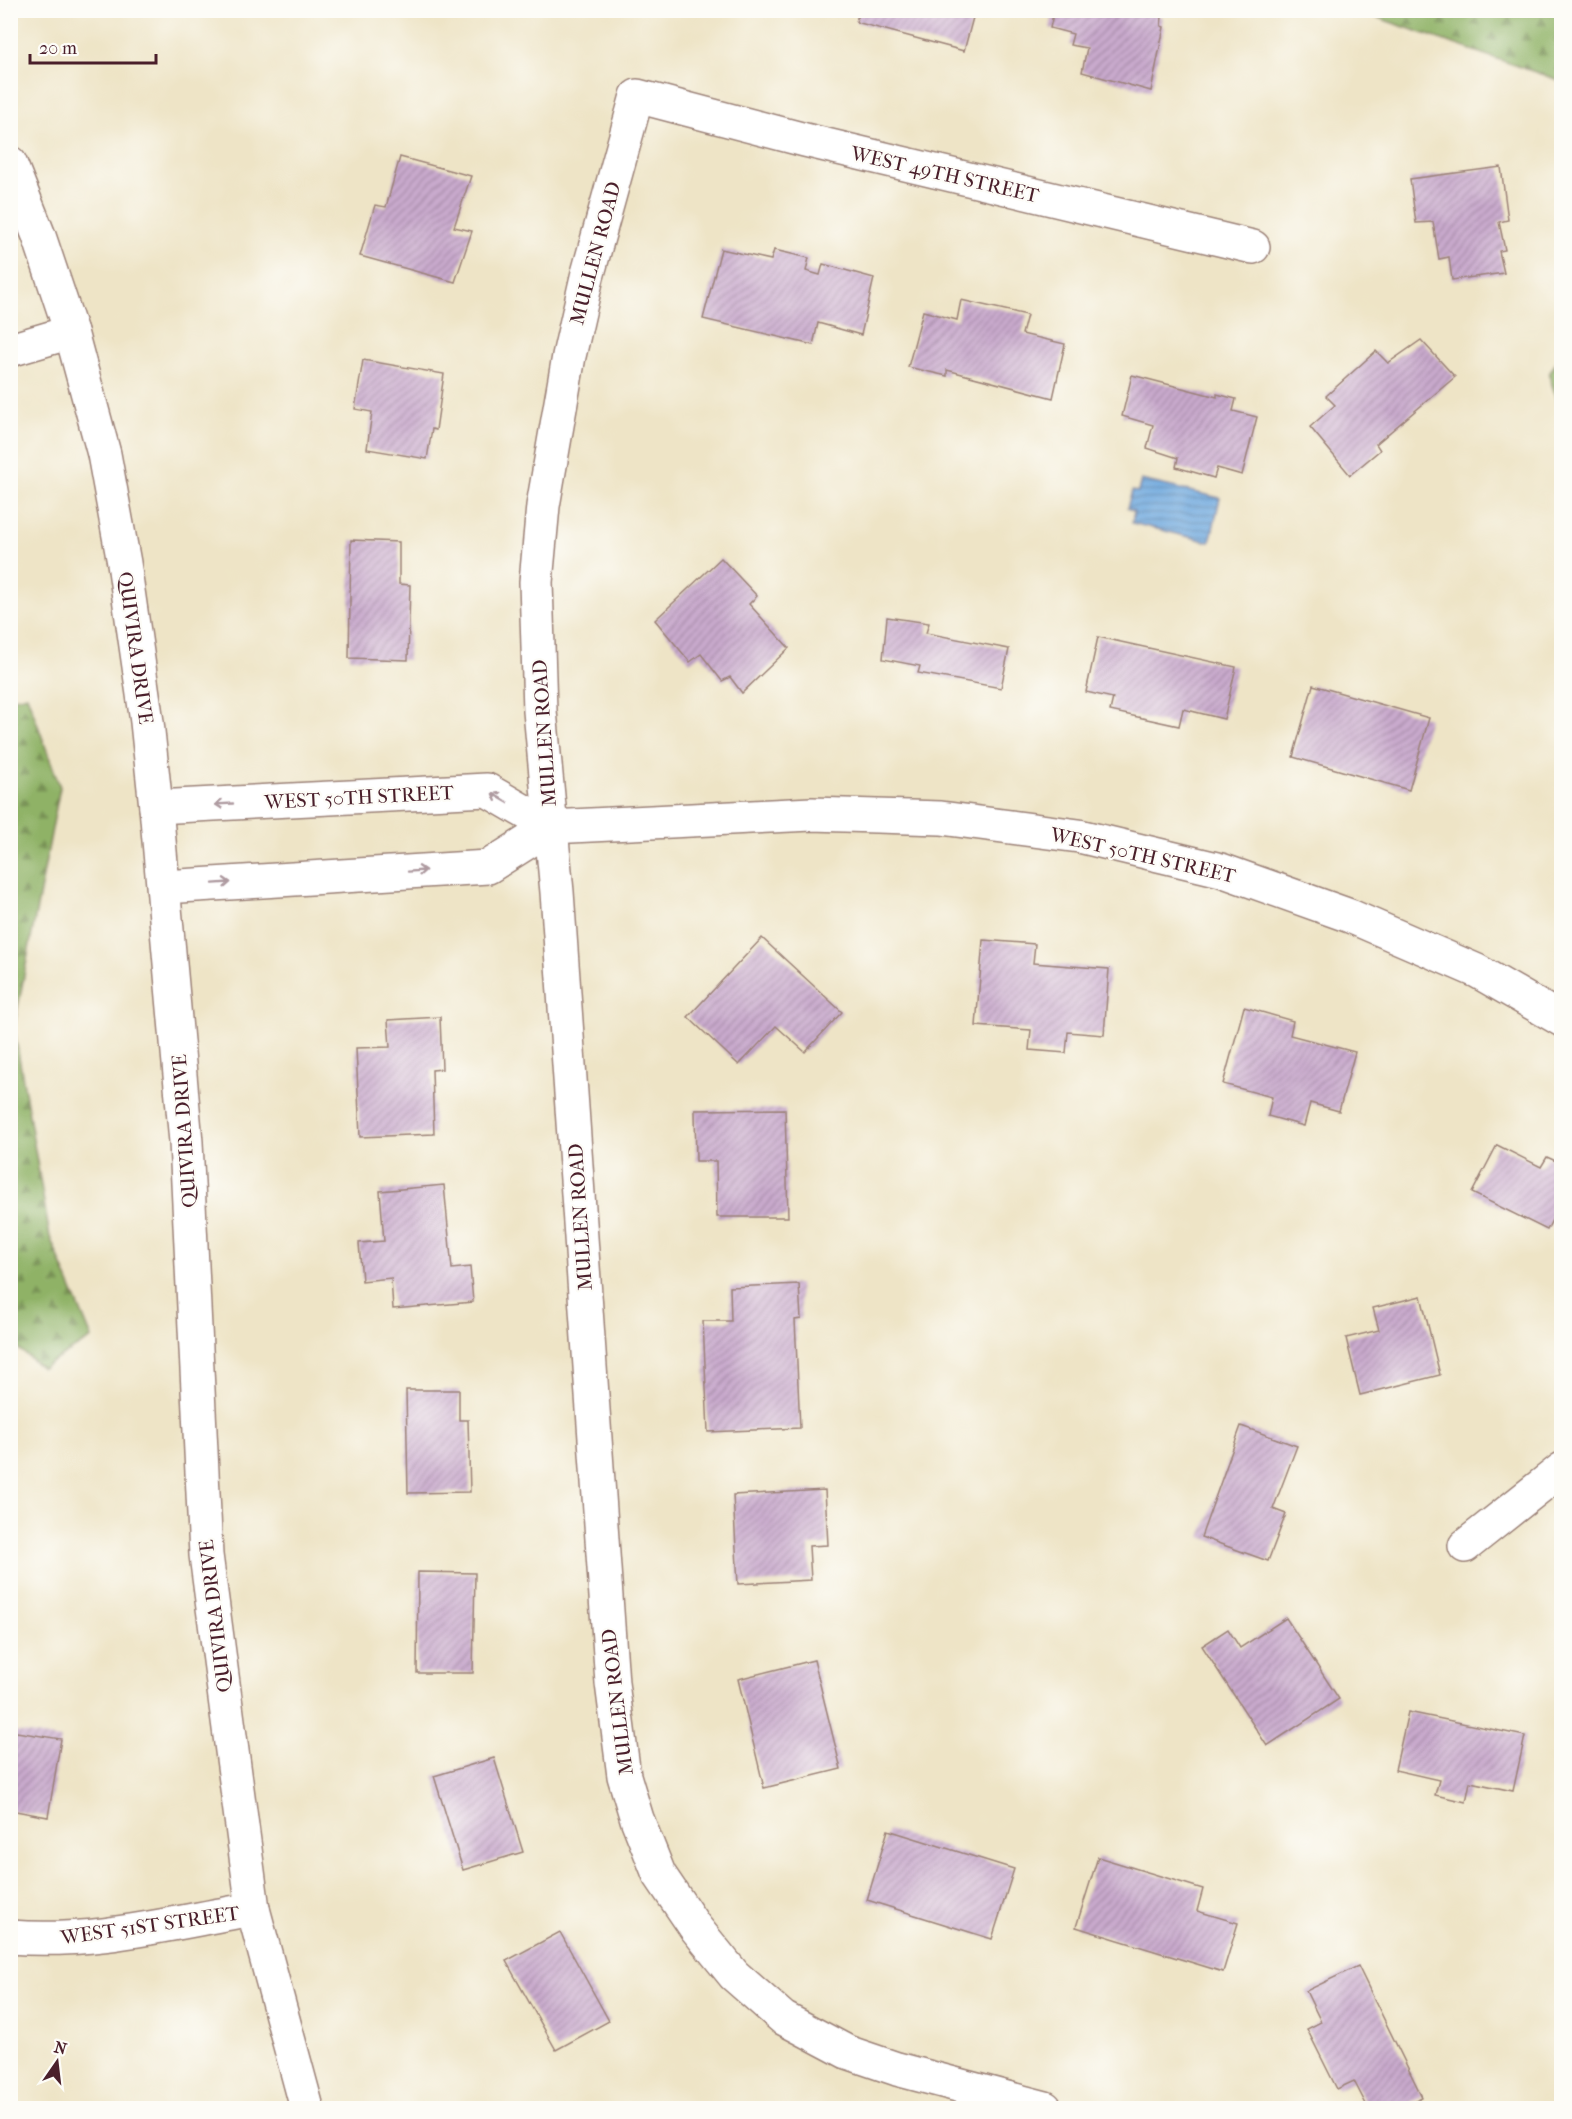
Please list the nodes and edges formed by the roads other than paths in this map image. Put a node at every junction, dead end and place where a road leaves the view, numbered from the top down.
1 (637, 96) joint
2 (10, 163) edge
3 (1253, 247) dead end
4 (71, 332) junction
5 (10, 350) edge
6 (156, 807) junction
7 (550, 827) junction
8 (164, 887) junction
9 (1562, 1020) edge
10 (1562, 1470) edge
11 (1465, 1546) dead end
12 (253, 1909) junction
13 (10, 1937) edge
14 (307, 2109) edge
15 (1045, 2109) edge

1 - 3 street, WEST 49TH STREET
1 - 7 street, MULLEN ROAD
2 - 4 street, QUIVIRA DRIVE
4 - 5 street
4 - 6 street, QUIVIRA DRIVE
7 -> 6 street, WEST 50TH STREET
6 - 8 street, QUIVIRA DRIVE
8 -> 7 street, WEST 50TH STREET
7 - 9 street, WEST 50TH STREET
7 - 15 street, MULLEN ROAD
8 - 12 street, QUIVIRA DRIVE
10 - 11 street
12 - 13 street, WEST 51ST STREET
12 - 14 street, QUIVIRA DRIVE

